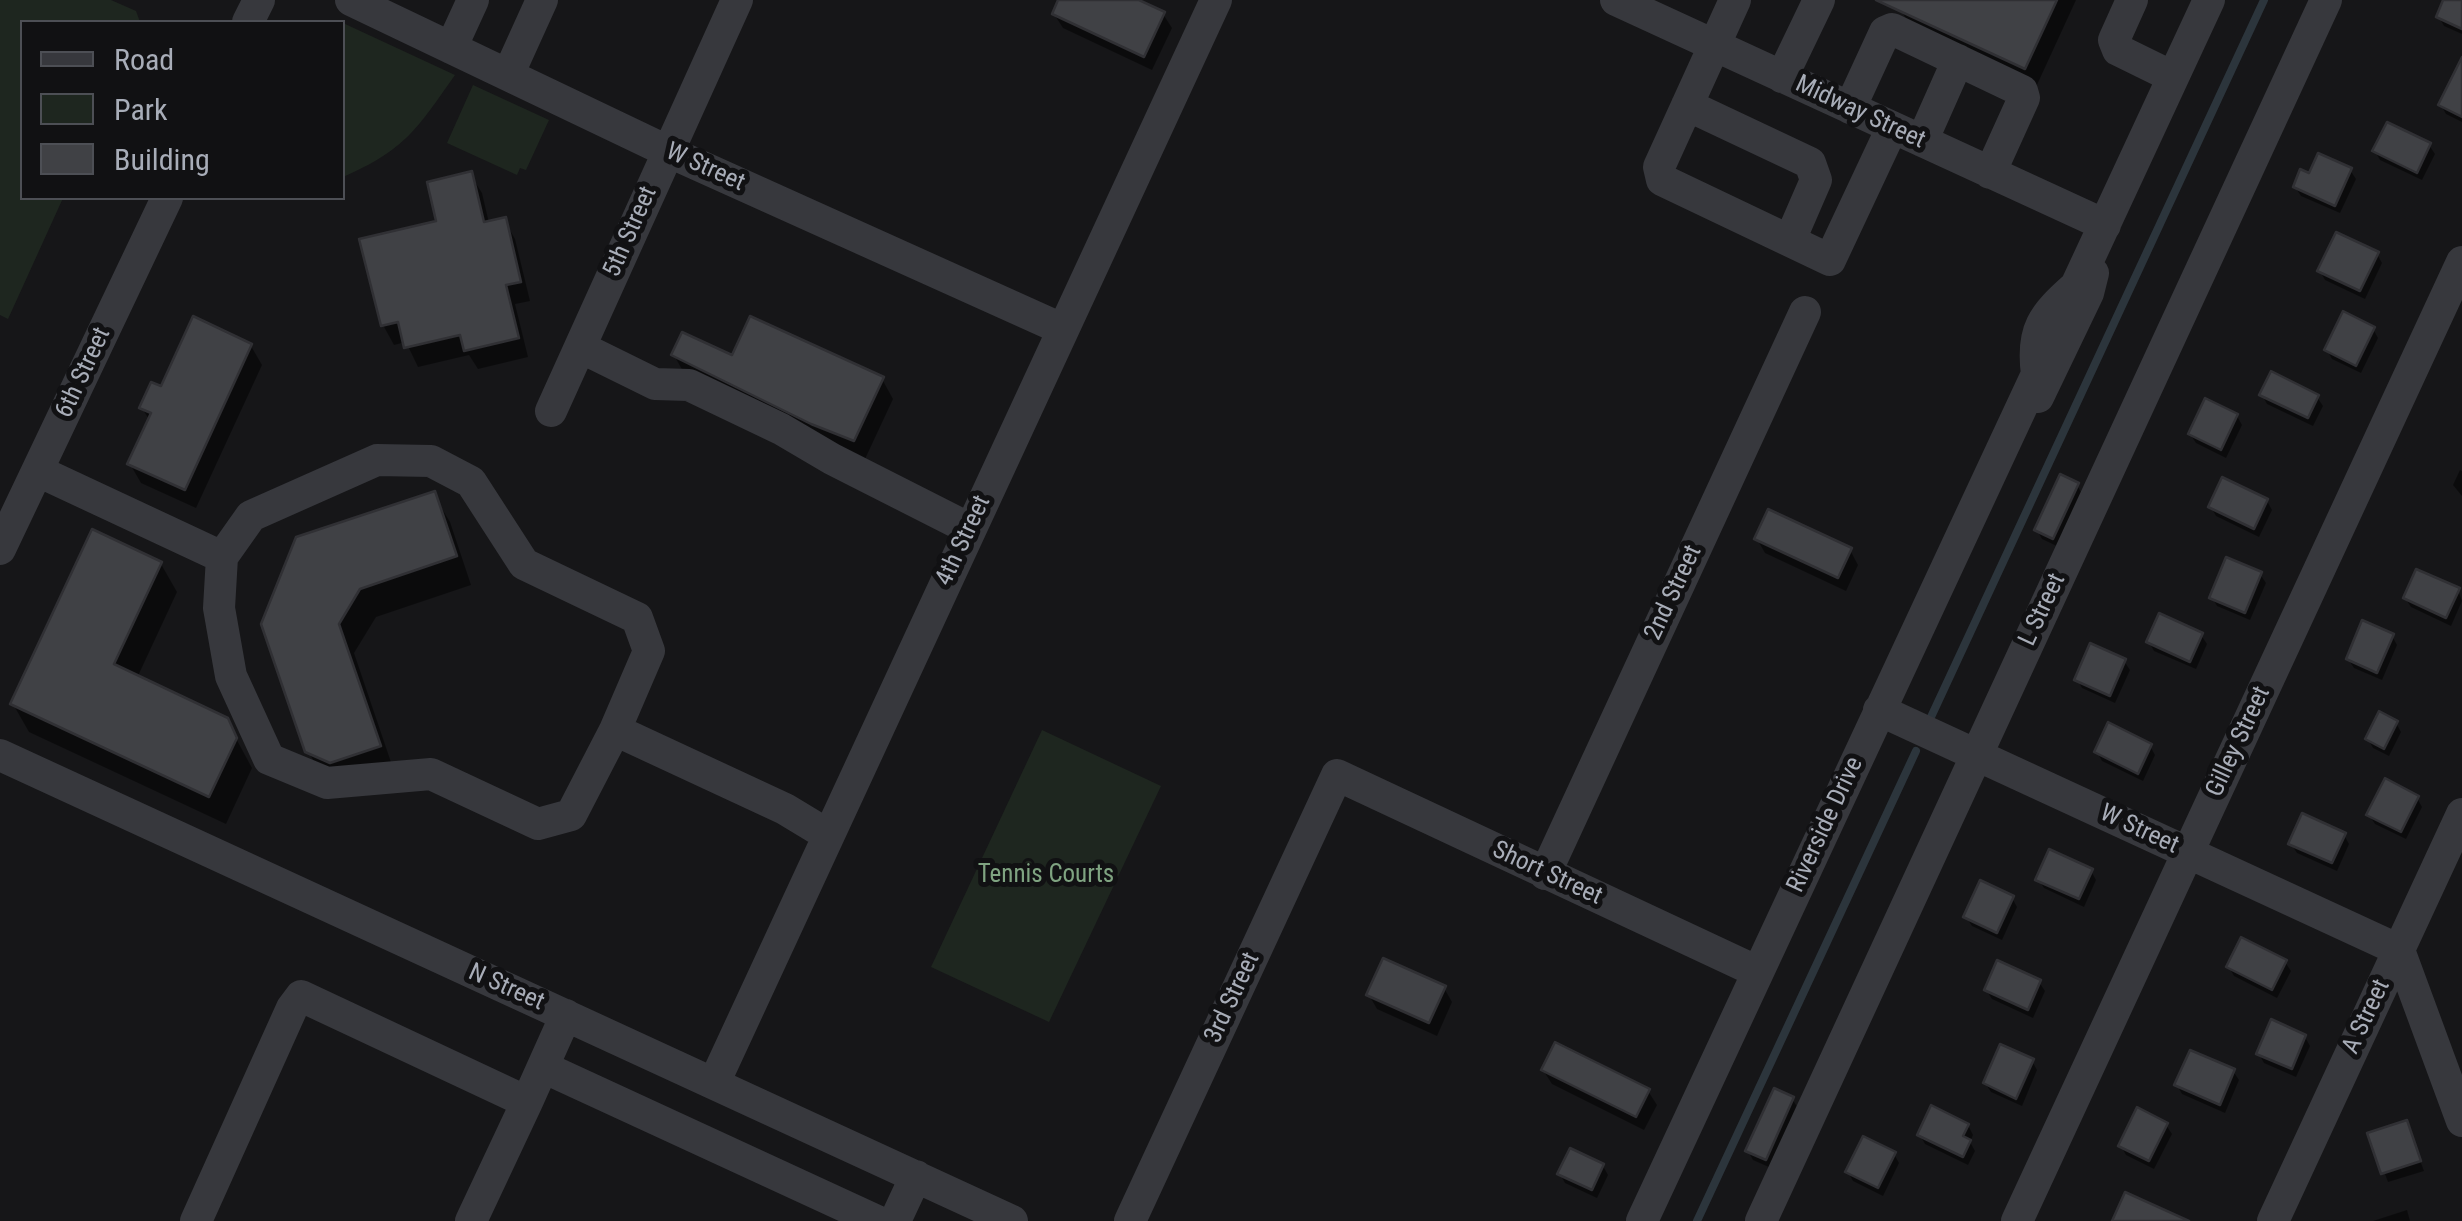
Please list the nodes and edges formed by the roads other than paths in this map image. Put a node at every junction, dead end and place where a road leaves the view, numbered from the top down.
1 (351, 0) edge
2 (474, 0) edge
3 (542, 0) edge
4 (737, 0) edge
5 (1216, 0) edge
6 (1616, 0) edge
7 (1735, 0) edge
8 (1819, 0) edge
9 (2132, 0) edge
10 (2210, 0) edge
11 (2326, 0) edge
12 (1715, 46) junction
13 (451, 48) junction
14 (1958, 60) junction
15 (508, 75) junction
16 (1782, 77) junction
17 (2173, 78) junction
18 (1687, 106) junction
19 (1850, 108) junction
20 (1907, 134) junction
21 (667, 151) junction
22 (1990, 173) junction
23 (166, 200) edge
24 (2105, 225) junction
25 (1790, 240) junction
26 (2462, 262) edge
27 (1806, 312) dead end
28 (1062, 329) junction
29 (580, 346) junction
30 (552, 411) dead end
31 (38, 471) junction
32 (970, 529) junction
33 (0, 548) edge
34 (222, 557) junction
35 (1879, 710) junction
36 (614, 730) junction
37 (0, 754) edge
38 (1976, 754) junction
39 (1337, 775) joint
40 (2462, 814) edge
41 (828, 835) junction
42 (2188, 852) junction
43 (1544, 874) junction
44 (2399, 950) junction
45 (1758, 972) junction
46 (566, 1016) junction
47 (542, 1067) junction
48 (714, 1082) junction
49 (527, 1102) junction
50 (2462, 1121) edge
51 (916, 1176) junction
52 (196, 1221) edge
53 (471, 1221) edge
54 (877, 1221) edge
55 (895, 1221) edge
56 (1012, 1221) edge
57 (1130, 1221) edge
58 (1642, 1221) edge
59 (1761, 1221) edge
60 (2016, 1221) edge
61 (2273, 1221) edge

1 - 13 street, W Street
2 - 13 street
3 - 15 street
4 - 21 street, 5th Street
5 - 28 street, 4th Street
6 - 12 street, Midway Street
7 - 12 street
8 - 16 street
9 - 17 street
10 - 17 street, Riverside Drive
11 - 38 street, L Street
12 - 16 street, Midway Street
12 - 18 street
13 - 15 street, W Street
14 - 19 street
14 - 20 street
14 - 22 street
15 - 21 street, W Street
16 - 19 street, Midway Street
17 - 24 street, Riverside Drive
18 - 25 street
18 - 25 street
19 - 20 street, Midway Street
20 - 22 street, Midway Street
20 - 25 street
21 - 28 street, W Street
21 - 29 street, 5th Street
22 - 24 street, Midway Street
23 - 31 street, 6th Street
24 - 35 street, Riverside Drive
26 - 42 street, Gilley Street
27 - 43 street, 2nd Street
28 - 32 street, 4th Street
29 - 30 street, 5th Street
29 - 32 street
31 - 33 street, 6th Street
31 - 34 street
32 - 41 street, 4th Street
34 - 36 street
34 - 36 street
35 - 38 street, W Street
35 - 45 street, Riverside Drive
36 - 41 street
37 - 46 street, N Street
38 - 42 street, W Street
38 - 59 street, L Street
39 - 43 street, Short Street
39 - 57 street, 3rd Street
40 - 44 street, A Street
41 - 48 street, 4th Street
42 - 44 street, W Street
42 - 60 street, Gilley Street
43 - 45 street, Short Street
44 - 50 street
44 - 61 street, A Street
45 - 58 street, Riverside Drive
46 - 47 street
46 - 48 street, N Street
47 - 49 street
47 - 54 street
48 - 51 street, N Street
49 - 52 street
49 - 53 street
51 - 55 street
51 - 56 street, N Street

